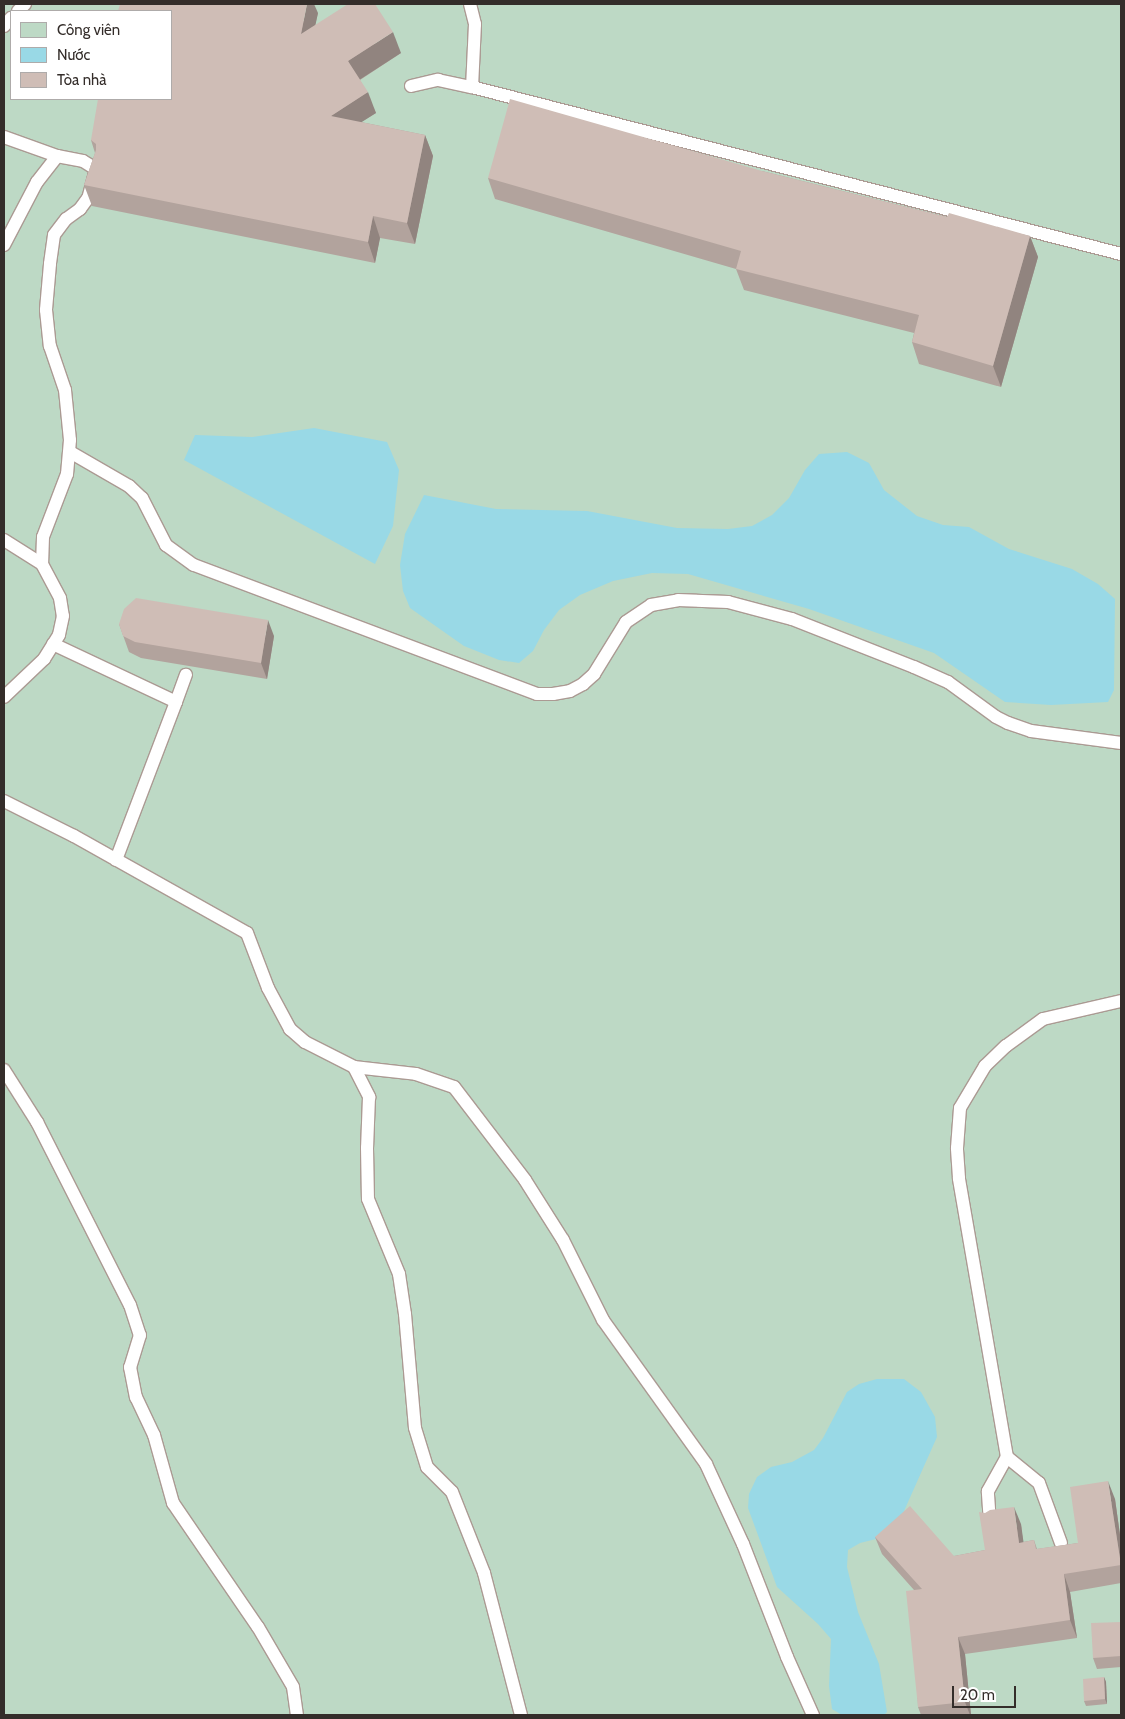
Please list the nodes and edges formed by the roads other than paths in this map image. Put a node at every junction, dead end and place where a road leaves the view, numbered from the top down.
1 (470, 4) edge
2 (411, 86) dead end
3 (472, 87) junction
4 (4, 137) edge
5 (57, 156) junction
6 (4, 245) edge
7 (1121, 254) edge
8 (70, 452) junction
9 (4, 540) edge
10 (42, 564) junction
11 (53, 644) junction
12 (186, 675) dead end
13 (4, 697) edge
14 (176, 702) junction
15 (1121, 743) edge
16 (4, 801) edge
17 (116, 860) junction
18 (1121, 1001) edge
19 (354, 1067) junction
20 (4, 1070) edge
21 (1007, 1457) junction
22 (990, 1523) edge
23 (1061, 1543) edge
24 (297, 1715) edge
25 (521, 1715) edge
26 (813, 1715) edge

1 - 3 lane
2 - 3 lane
3 - 7 lane
4 - 5 lane
5 - 6 lane
5 - 8 lane
8 - 10 lane
8 - 15 lane
9 - 10 lane
10 - 11 lane
11 - 13 lane
11 - 14 lane
12 - 14 lane
14 - 17 lane
16 - 17 lane
17 - 19 lane
18 - 21 lane
19 - 25 lane
19 - 26 lane
20 - 24 lane
21 - 22 lane
21 - 23 lane

